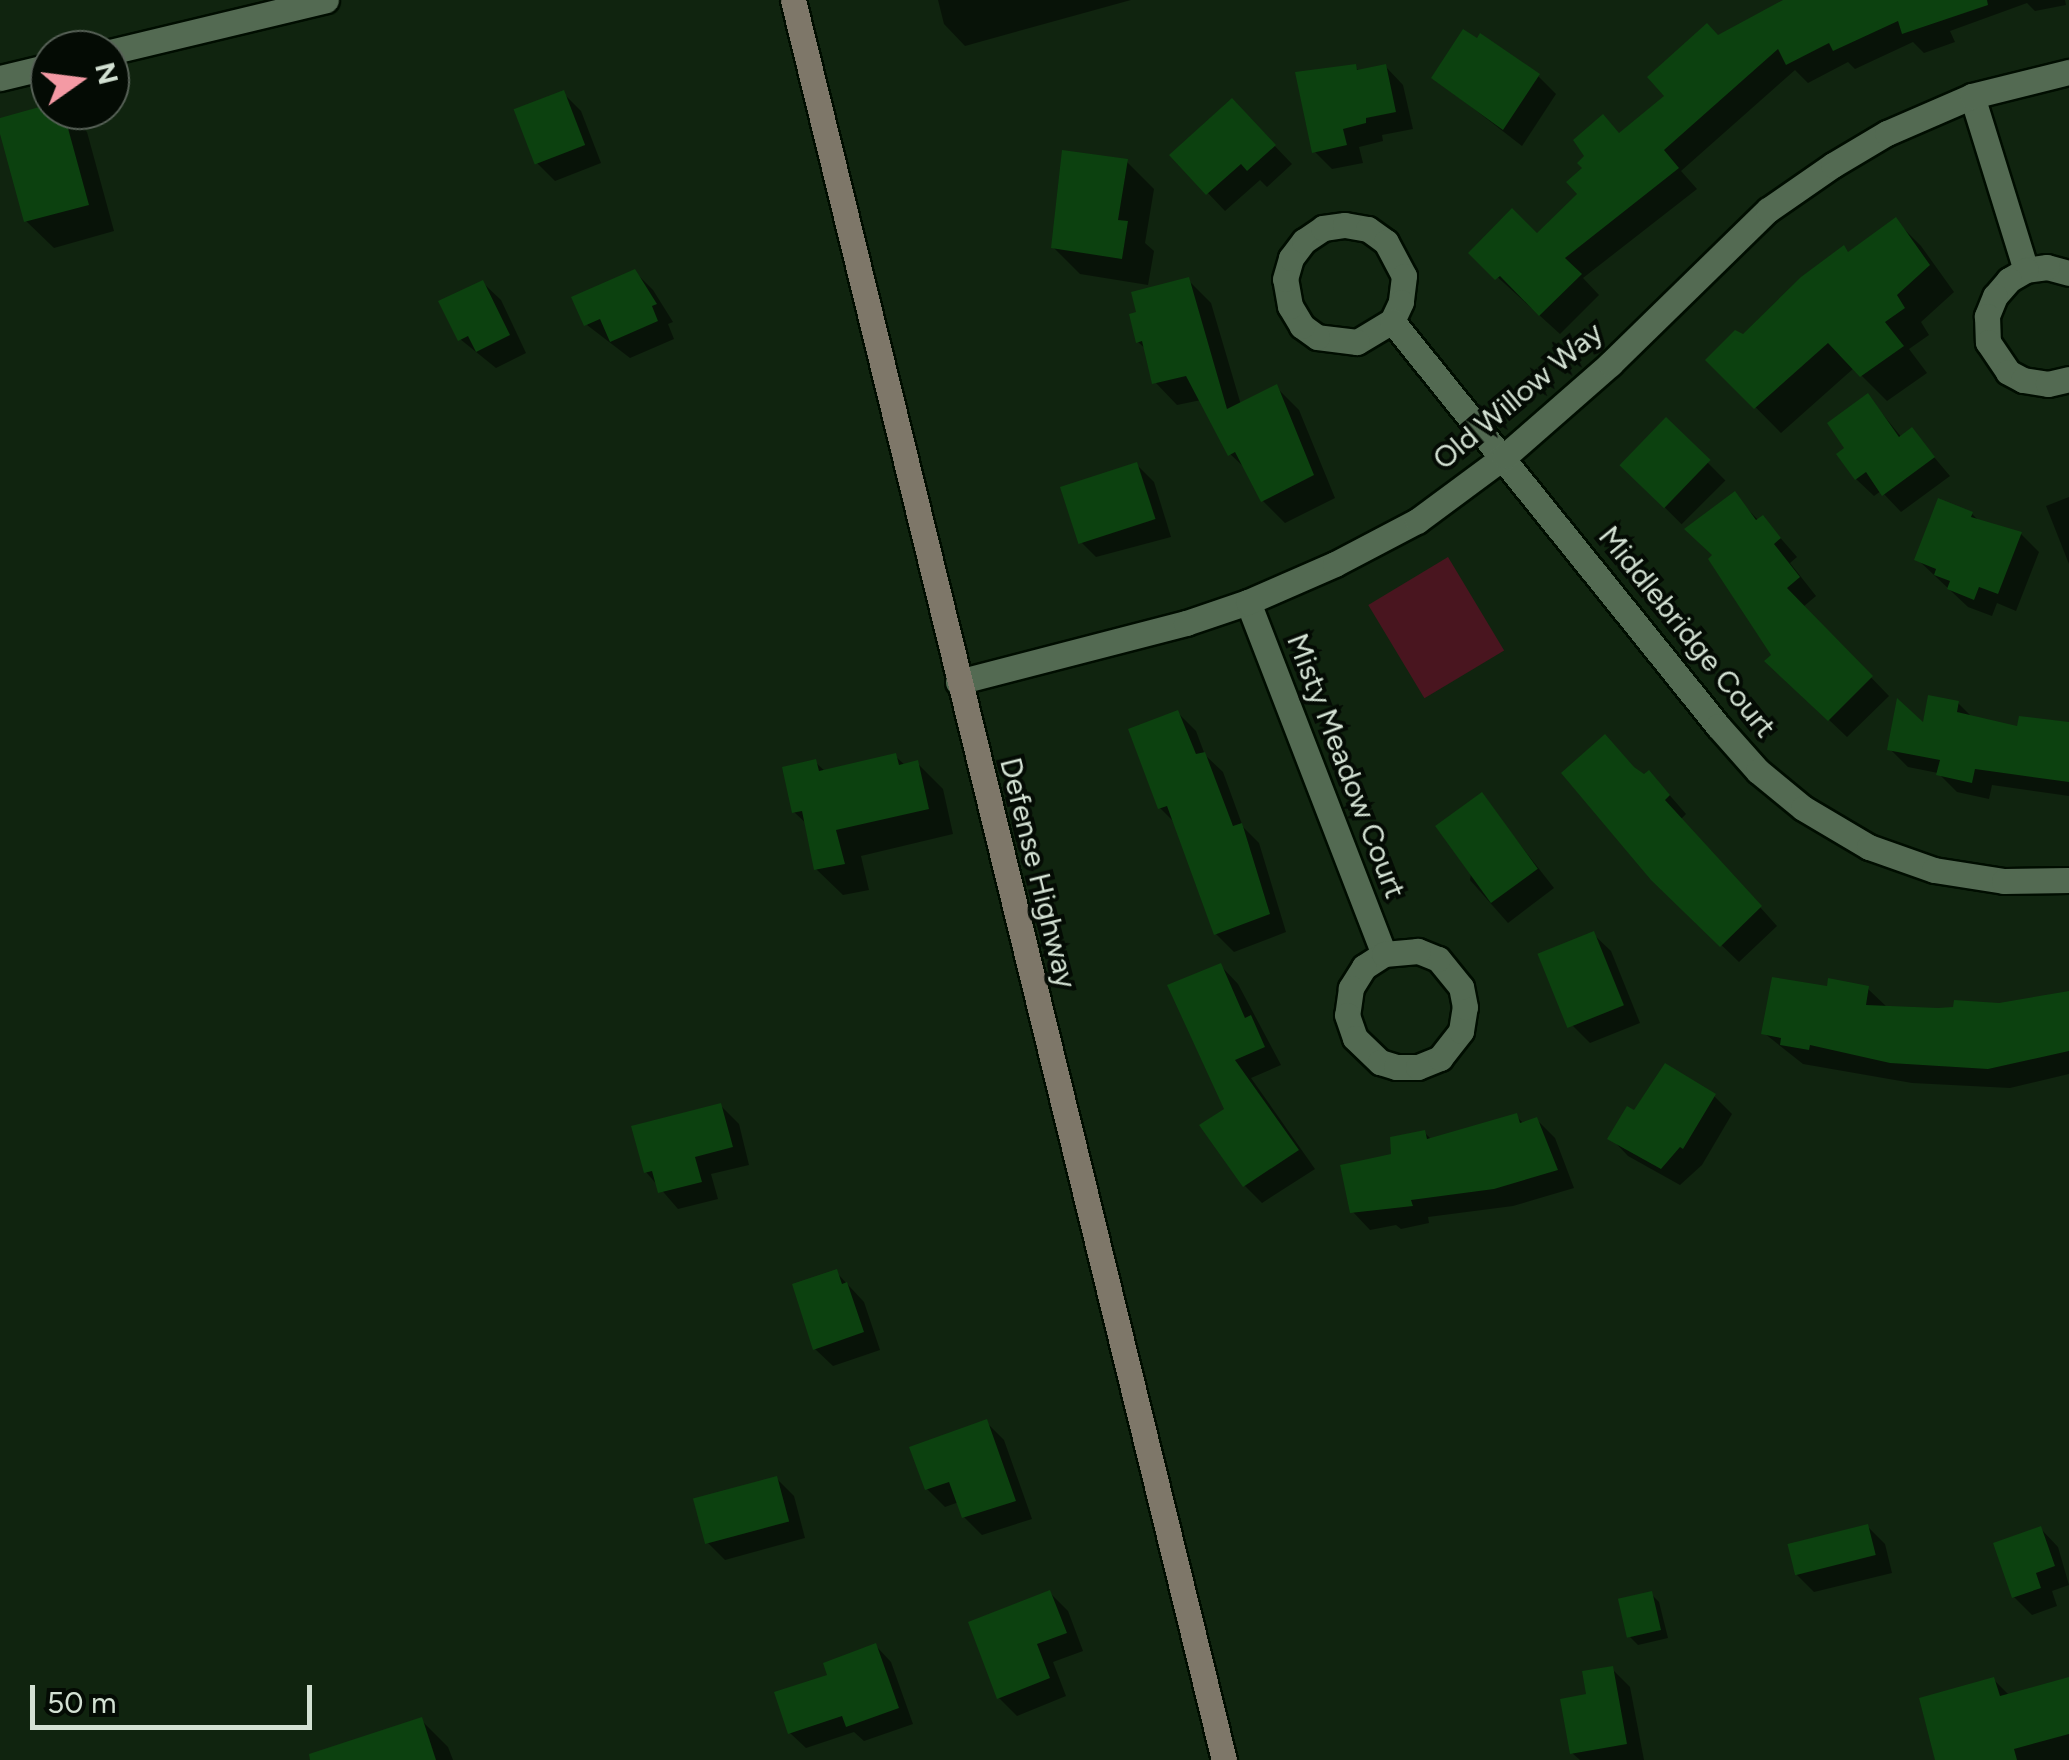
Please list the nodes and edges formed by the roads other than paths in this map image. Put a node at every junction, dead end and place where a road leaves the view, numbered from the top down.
1 (326, 0) edge
2 (793, 0) edge
3 (130, 47) edge
4 (30, 71) edge
5 (2069, 72) edge
6 (0, 78) edge
7 (1972, 96) junction
8 (2026, 270) junction
9 (2069, 273) edge
10 (1392, 321) junction
11 (2069, 379) edge
12 (1505, 456) junction
13 (1248, 602) junction
14 (958, 682) junction
15 (2069, 880) edge
16 (1384, 954) junction
17 (1224, 1760) edge

1 - 3 street
2 - 14 main road, Defense Highway
4 - 6 street
5 - 7 street, Old Willow Way
7 - 8 street
7 - 12 street, Old Willow Way
8 - 9 street
8 - 11 street
10 - 10 street
10 - 12 street, Middlebridge Court
12 - 13 street, Old Willow Way
12 - 15 street, Middlebridge Court
13 - 14 street, Old Willow Way
13 - 16 street, Misty Meadow Court
14 - 17 main road, Defense Highway
16 - 16 street

